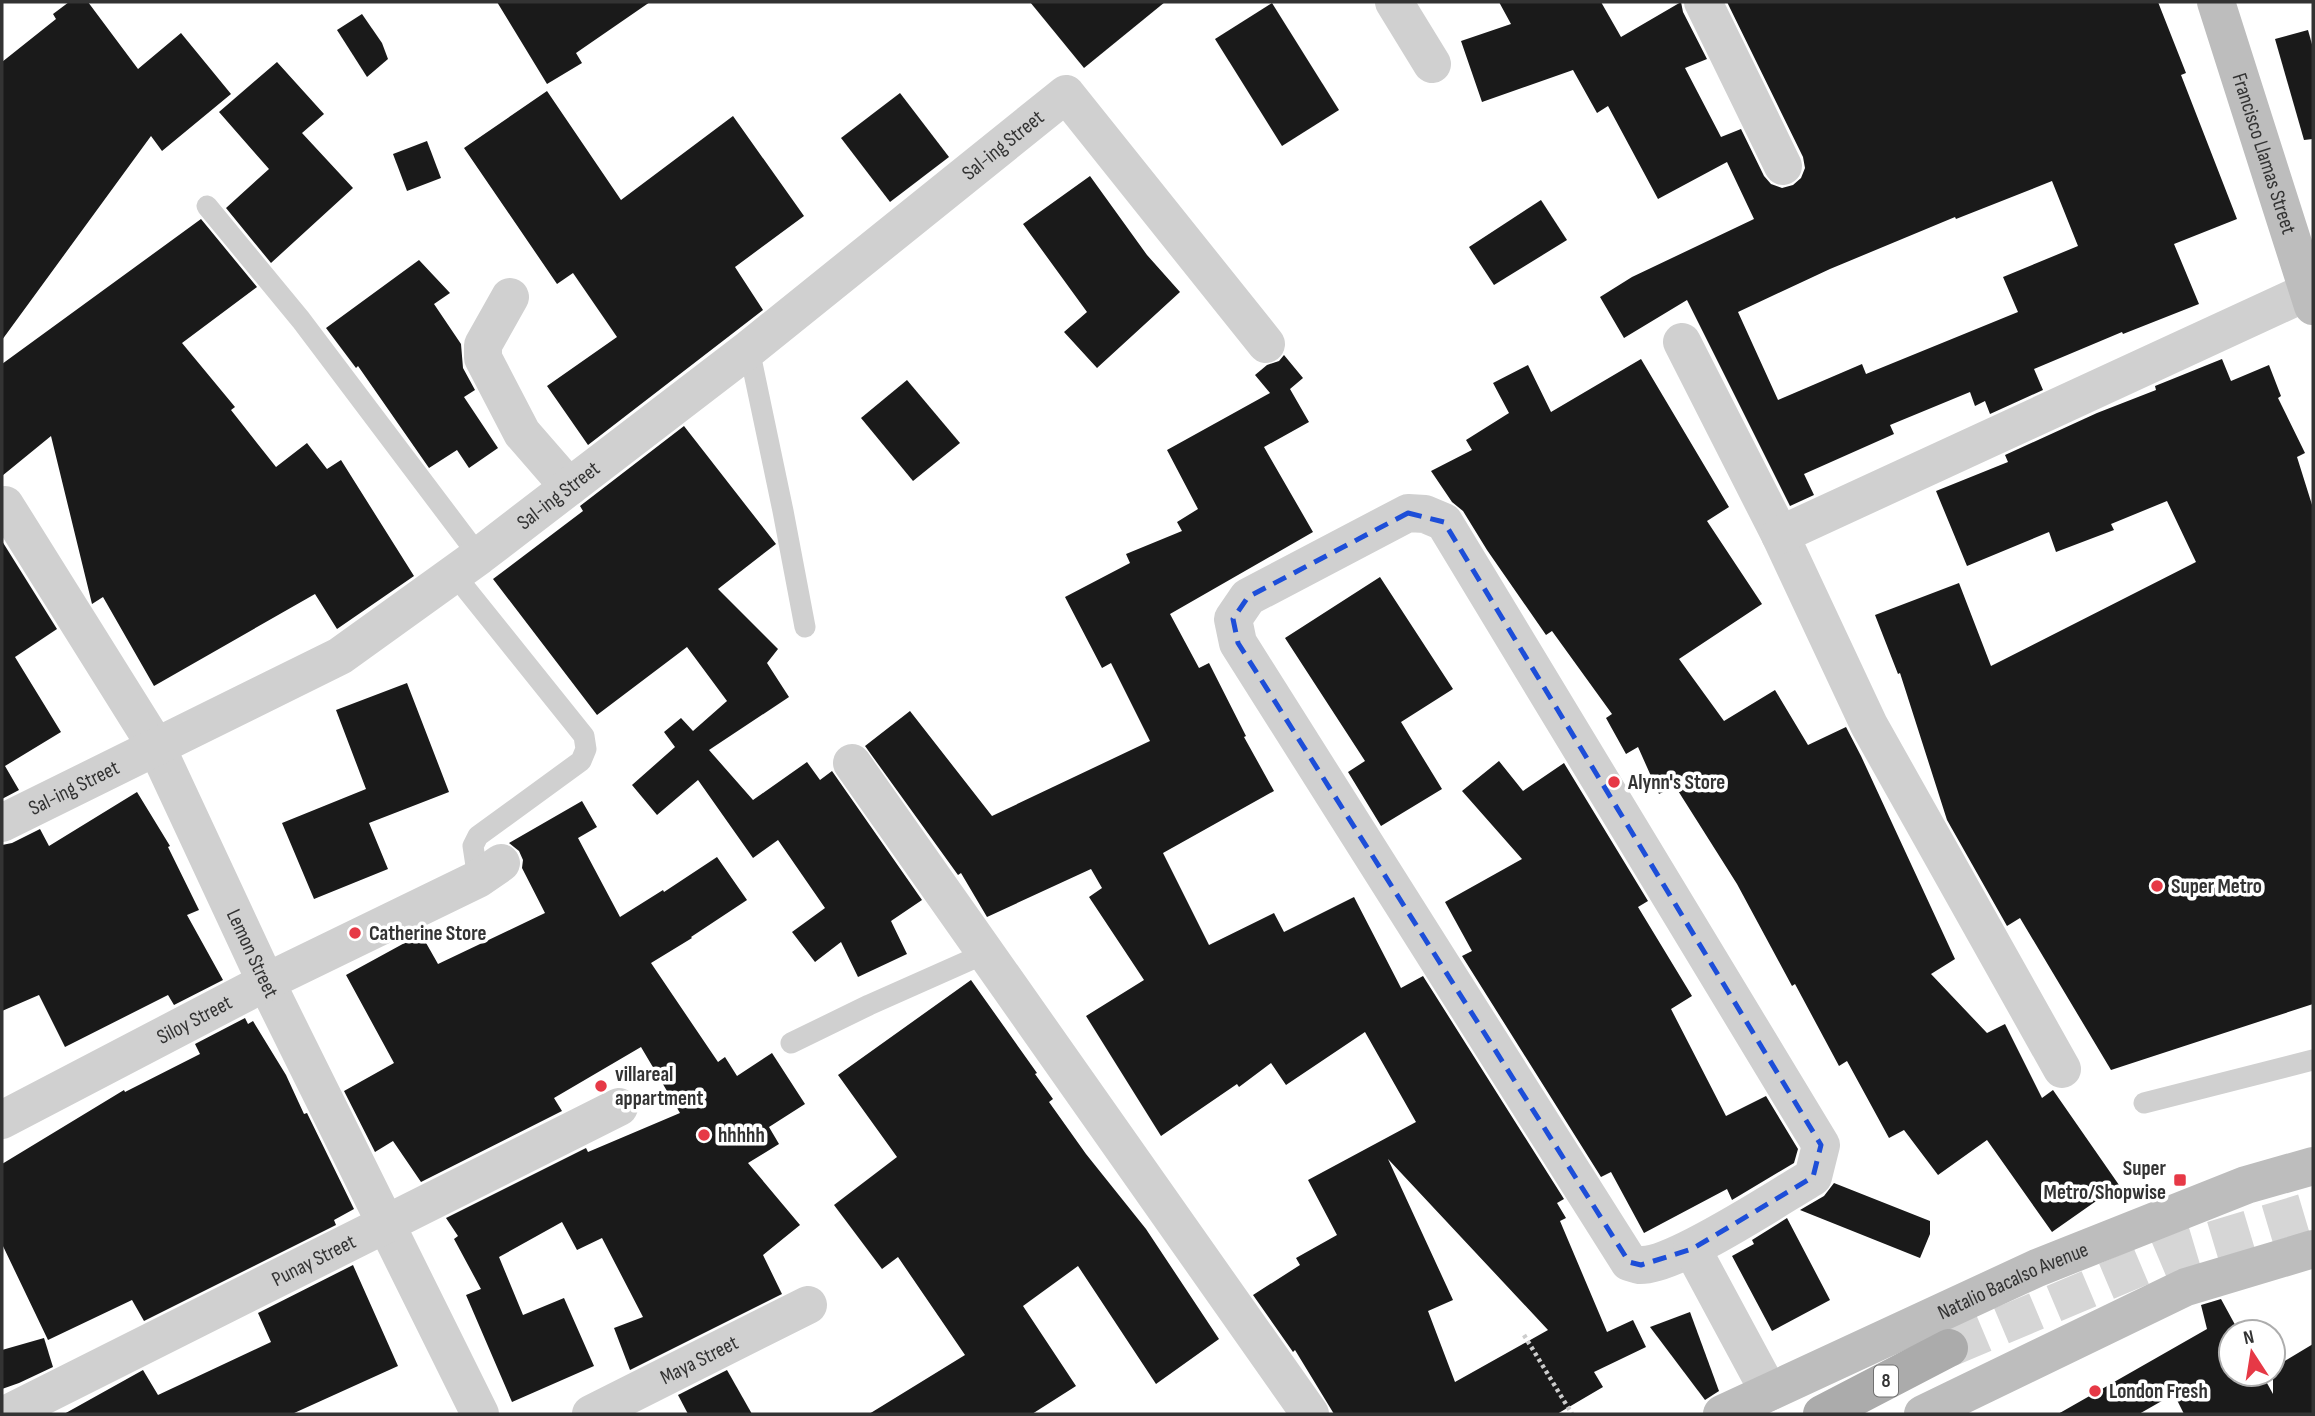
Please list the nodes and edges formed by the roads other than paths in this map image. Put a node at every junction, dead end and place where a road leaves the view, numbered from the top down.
1 (1394, 2) edge
2 (1703, 2) edge
3 (2216, 2) edge
4 (1432, 64) dead end
5 (1783, 166) dead end
6 (207, 206) dead end
7 (510, 297) dead end
8 (2311, 299) edge
9 (1682, 342) dead end
10 (1266, 344) dead end
11 (749, 349) junction
12 (569, 487) junction
13 (5, 505) dead end
14 (1780, 535) junction
15 (467, 565) junction
16 (804, 627) dead end
17 (157, 748) junction
18 (852, 763) dead end
19 (2, 824) edge
20 (489, 871) joint
21 (986, 953) junction
22 (267, 982) junction
23 (791, 1044) dead end
24 (2313, 1060) edge
25 (2062, 1069) dead end
26 (2144, 1103) dead end
27 (619, 1107) dead end
28 (2, 1119) edge
29 (2313, 1166) edge
30 (386, 1225) junction
31 (1692, 1249) junction
32 (2313, 1249) edge
33 (808, 1305) dead end
34 (1949, 1348) tunnel mouth
35 (1769, 1392) junction
36 (7, 1414) edge
37 (480, 1414) edge
38 (591, 1414) edge
39 (1310, 1414) edge
40 (1722, 1414) edge
41 (1822, 1414) edge
42 (1923, 1414) edge

1 - 4 street
2 - 5 street
3 - 8 main road, Francisco Llamas Street
6 - 15 lane
7 - 12 street
8 - 14 street
9 - 14 street
10 - 11 street, Sal-ing Street
11 - 12 street, Sal-ing Street
11 - 16 lane
12 - 15 street, Sal-ing Street
13 - 17 street, Lemon Street
14 - 25 street
15 - 17 street, Sal-ing Street
15 - 20 lane
17 - 19 street, Sal-ing Street
17 - 22 street, Lemon Street
18 - 21 street
20 - 22 street, Siloy Street
21 - 23 lane
21 - 39 street
22 - 28 street, Siloy Street
22 - 30 street, Lemon Street
24 - 26 lane
27 - 30 street, Punay Street
29 - 35 main road, Natalio Bacalso Avenue / 8
30 - 36 street, Punay Street
30 - 37 street, Lemon Street
31 - 31 street
31 - 35 street
32 - 42 main road, 8
33 - 38 street, Maya Street
34 - 41 main road, 8
35 - 40 main road, Natalio Bacalso Avenue / 8

